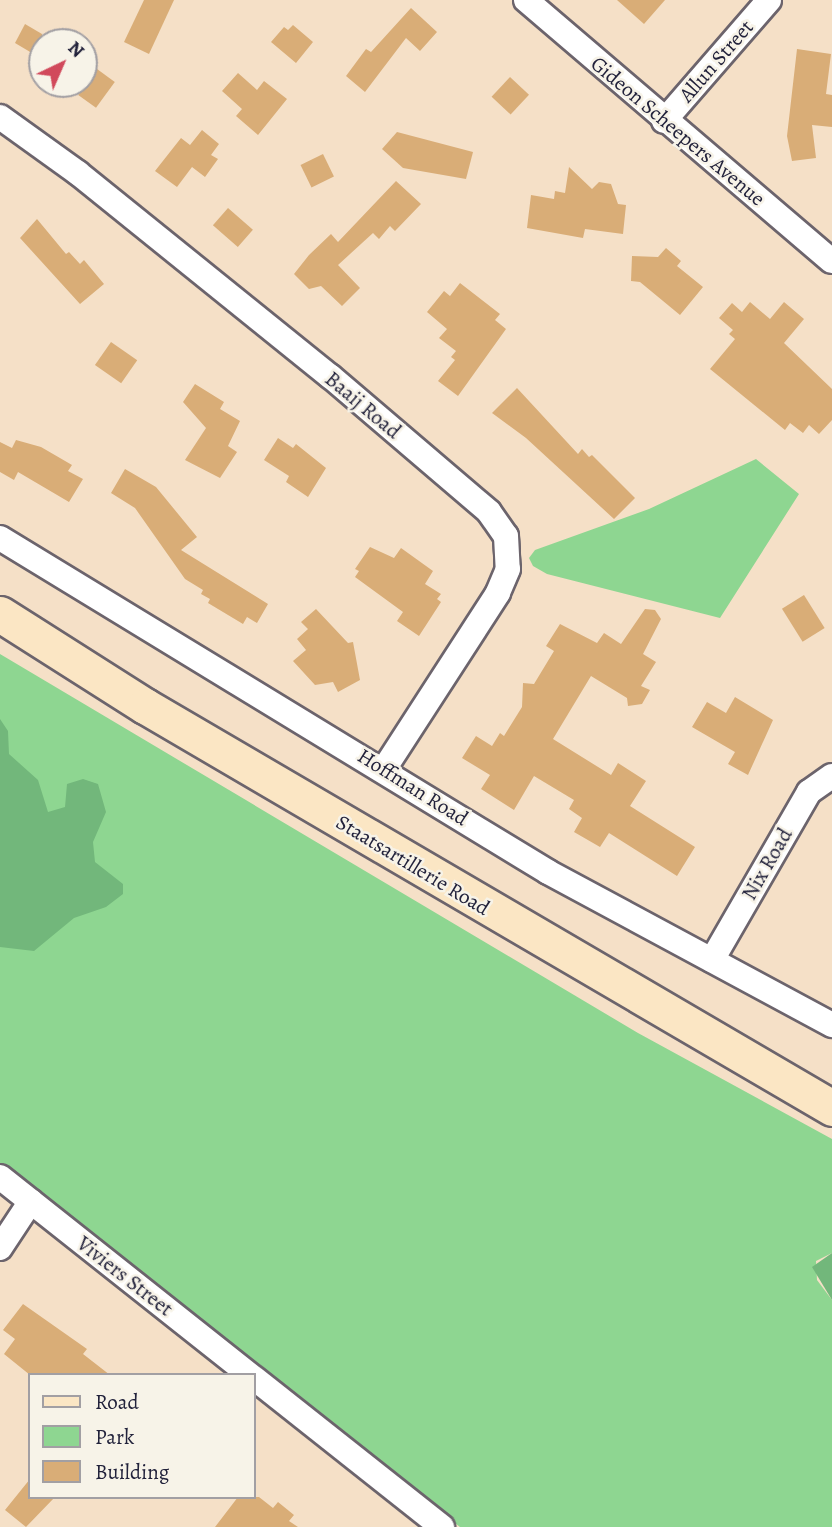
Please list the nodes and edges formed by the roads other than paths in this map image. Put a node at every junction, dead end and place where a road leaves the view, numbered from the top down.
1 (526, 0) edge
2 (769, 0) edge
3 (0, 117) edge
4 (664, 121) junction
5 (832, 261) edge
6 (0, 538) edge
7 (0, 614) edge
8 (384, 769) junction
9 (832, 776) edge
10 (712, 960) junction
11 (832, 1025) edge
12 (832, 1108) edge
13 (0, 1177) edge
14 (31, 1201) junction
15 (0, 1248) edge
16 (248, 1373) edge
17 (256, 1379) edge
18 (442, 1527) edge

1 - 4 street, Gideon Scheepers Avenue
2 - 4 street, Allun Street
3 - 8 street, Baaij Road
4 - 5 street, Gideon Scheepers Avenue
6 - 8 street, Hoffman Road
7 - 12 street, Staatsartillerie Road
8 - 10 street, Hoffman Road
9 - 10 street, Nix Road
10 - 11 street, Hoffman Road
13 - 14 street, Viviers Street
14 - 15 street
14 - 16 street, Viviers Street
17 - 18 street, Viviers Street

